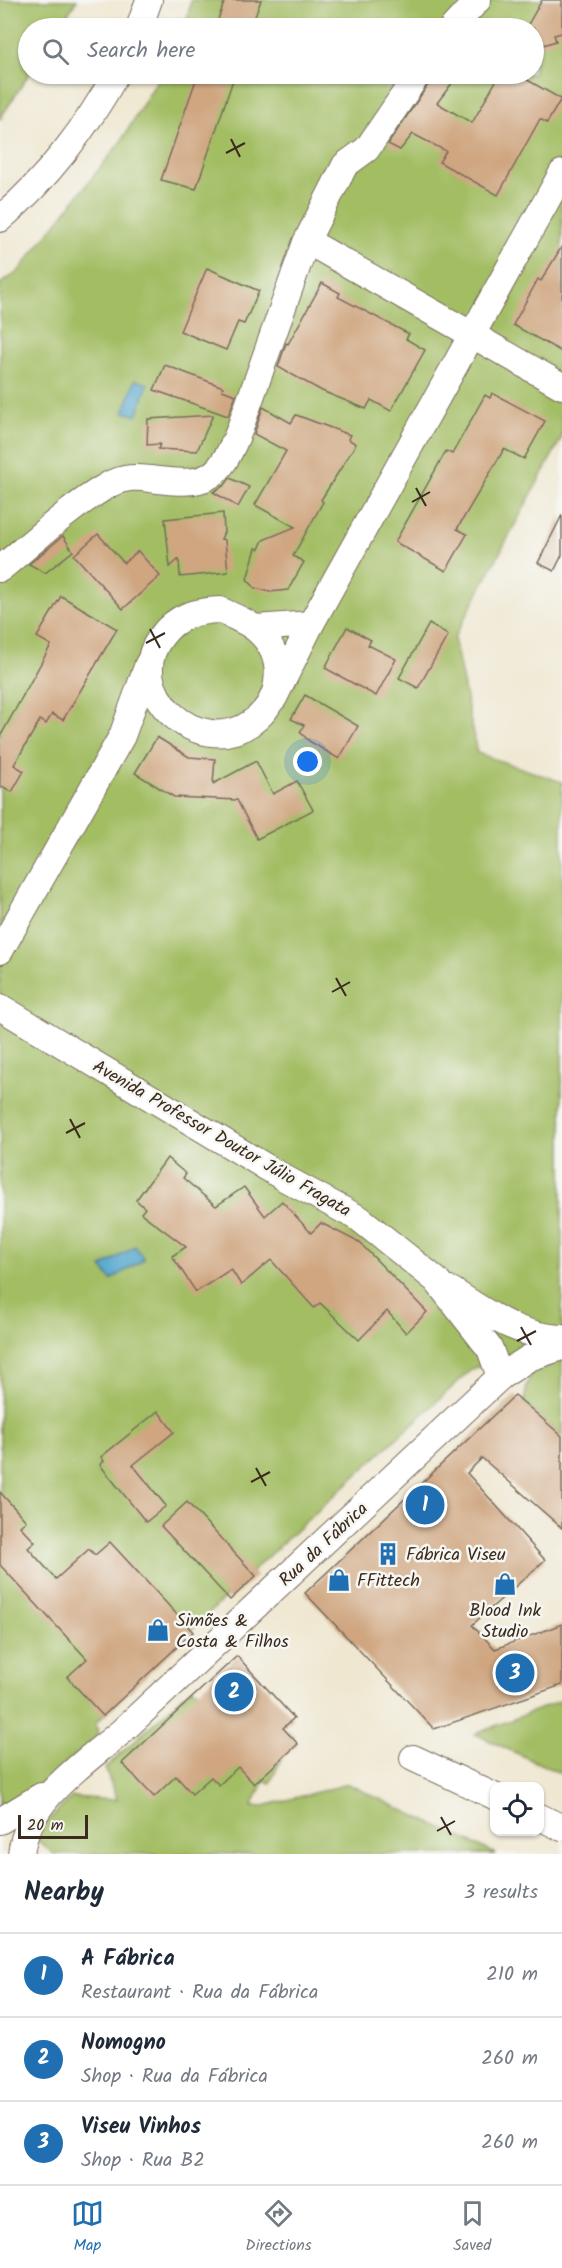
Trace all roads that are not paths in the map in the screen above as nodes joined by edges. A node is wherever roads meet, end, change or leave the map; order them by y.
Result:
1 (149, 0) edge
2 (478, 0) edge
3 (143, 18) edge
4 (461, 18) edge
5 (110, 84) edge
6 (411, 84) edge
7 (562, 173) edge
8 (0, 219) edge
9 (314, 245) dead end
10 (472, 333) junction
11 (562, 386) edge
12 (0, 569) edge
13 (311, 624) junction
14 (255, 628) junction
15 (148, 664) junction
16 (274, 698) junction
17 (171, 715) junction
18 (122, 736) junction
19 (0, 951) edge
20 (0, 1007) edge
21 (436, 1280) junction
22 (562, 1338) edge
23 (562, 1347) edge
24 (500, 1377) junction
25 (413, 1758) dead end
26 (66, 1779) junction
27 (490, 1794) edge
28 (544, 1819) edge
29 (0, 1821) edge
30 (562, 1828) edge
31 (21, 1854) edge

1 - 3 street
2 - 4 street
5 - 8 street
6 - 12 street
7 - 10 street
9 - 10 street
10 - 11 street
10 - 13 street
13 - 14 street
13 - 16 street
14 - 15 street
14 - 16 street
15 - 17 street
15 - 18 street
16 - 17 street
17 - 18 street
18 - 19 street
20 - 21 street, Avenida Professor Doutor Júlio Fragata
21 - 22 street, Avenida Professor Doutor Júlio Fragata
21 - 24 street, Avenida Professor Doutor Júlio Fragata
23 - 24 street, Rua da Fábrica
24 - 26 street, Rua da Fábrica
25 - 27 street
26 - 29 street
26 - 31 street
28 - 30 street

